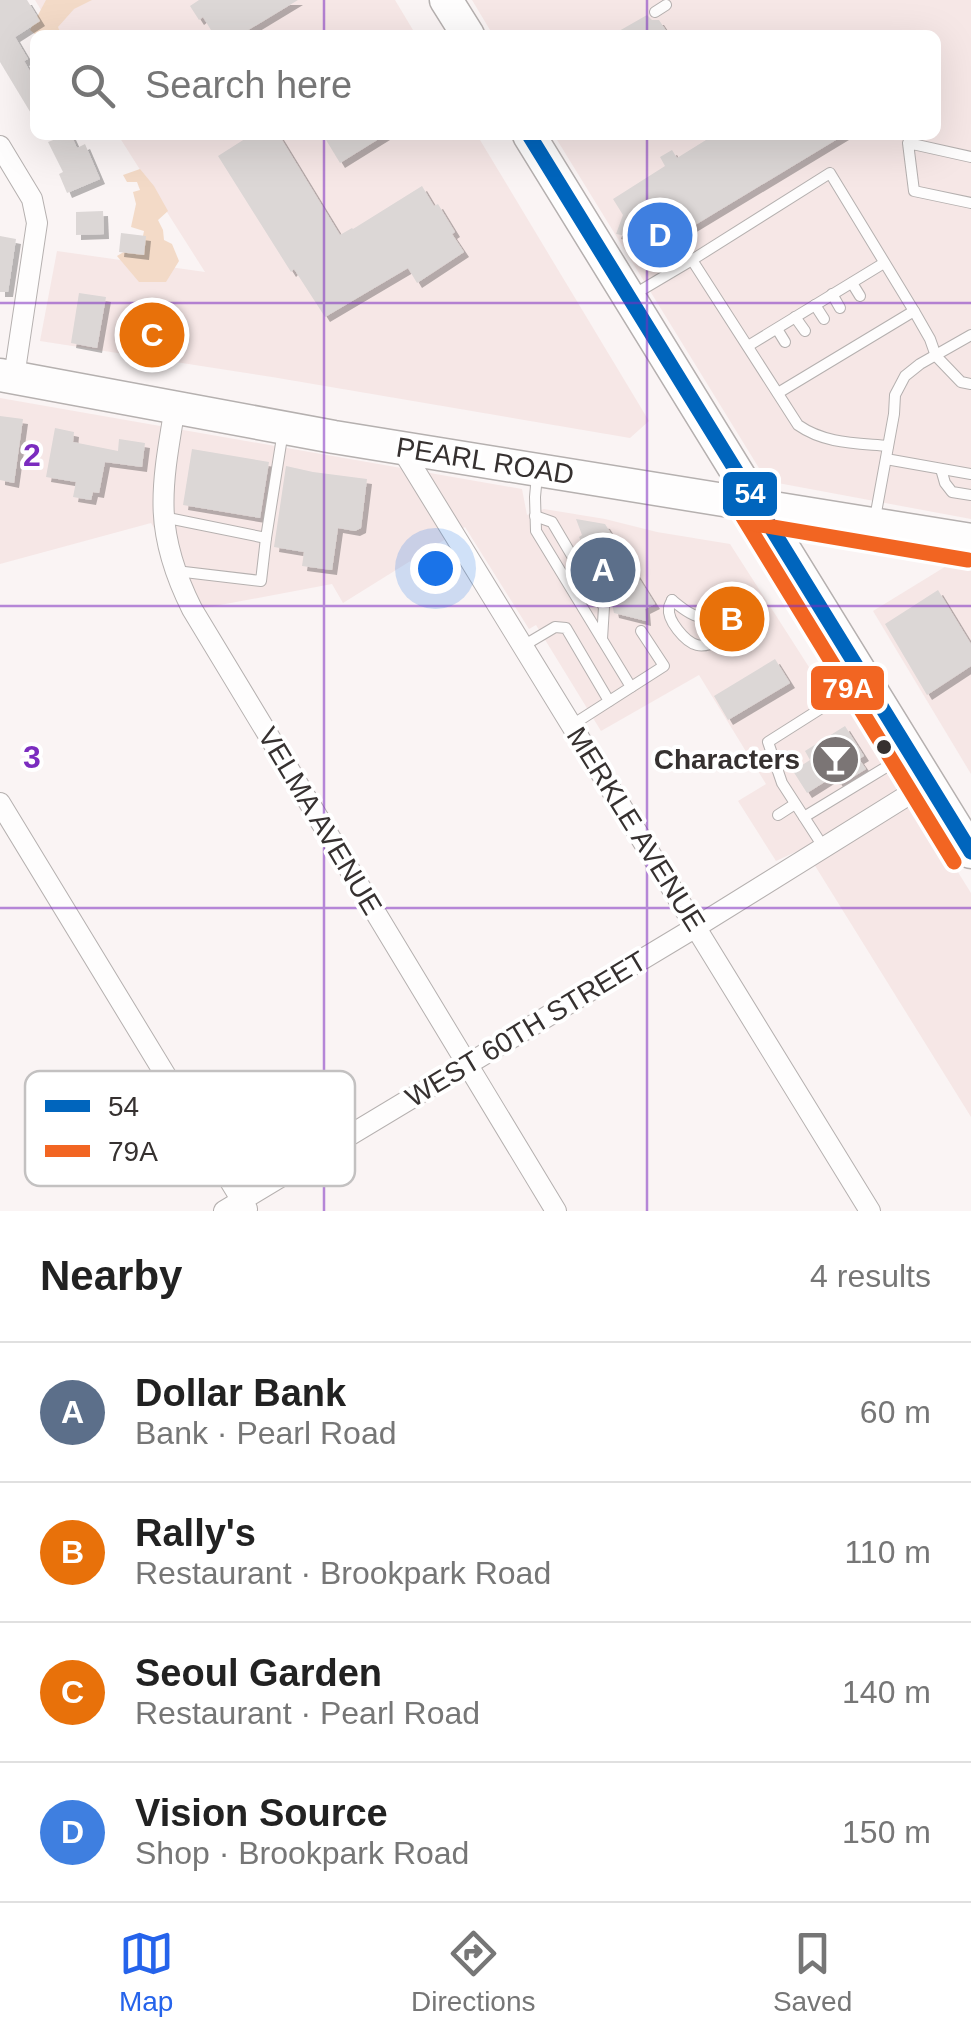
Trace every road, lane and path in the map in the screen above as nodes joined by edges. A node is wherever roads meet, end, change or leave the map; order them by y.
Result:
1 (446, 0) edge
2 (666, 5) dead end
3 (655, 12) dead end
4 (465, 30) edge
5 (533, 140) edge
6 (0, 146) edge
7 (971, 157) edge
8 (971, 203) edge
9 (692, 260) junction
10 (884, 263) junction
11 (852, 283) junction
12 (832, 294) junction
13 (860, 296) dead end
14 (630, 297) junction
15 (814, 305) junction
16 (840, 308) dead end
17 (914, 311) junction
18 (796, 317) junction
19 (873, 318) dead end
20 (824, 319) dead end
21 (777, 329) junction
22 (853, 329) dead end
23 (881, 330) junction
24 (805, 331) dead end
25 (971, 334) edge
26 (836, 340) dead end
27 (785, 342) dead end
28 (861, 342) junction
29 (748, 346) junction
30 (817, 351) dead end
31 (844, 353) junction
32 (936, 356) junction
33 (798, 363) dead end
34 (826, 364) junction
35 (7, 376) edge
36 (805, 376) junction
37 (971, 384) edge
38 (778, 393) junction
39 (175, 408) junction
40 (284, 428) junction
41 (888, 446) junction
42 (401, 448) junction
43 (886, 459) junction
44 (941, 468) junction
45 (538, 470) junction
46 (971, 474) edge
47 (971, 496) edge
48 (758, 504) junction
49 (535, 516) junction
50 (162, 517) junction
51 (874, 524) junction
52 (266, 538) junction
53 (971, 540) edge
54 (578, 566) dead end
55 (175, 571) junction
56 (592, 589) dead end
57 (729, 610) dead end
58 (641, 631) dead end
59 (736, 634) dead end
60 (602, 639) junction
61 (523, 646) junction
62 (866, 680) junction
63 (630, 687) junction
64 (609, 701) junction
65 (572, 725) junction
66 (910, 752) junction
67 (929, 782) junction
68 (0, 803) edge
69 (796, 804) junction
70 (778, 815) dead end
71 (804, 817) junction
72 (824, 848) junction
73 (971, 852) edge
74 (696, 927) junction
75 (467, 1063) junction
76 (158, 1071) edge
77 (355, 1133) edge
78 (271, 1186) edge
79 (238, 1207) edge
80 (556, 1211) edge
81 (870, 1211) edge

1 - 4 main road
2 - 3 lane
5 - 14 main road
6 - 35 street
7 - 8 lane
9 - 10 lane
9 - 14 lane
9 - 29 lane
10 - 11 lane
10 - 17 lane
11 - 12 lane
11 - 13 lane
12 - 15 lane
12 - 16 lane
14 - 48 main road
15 - 18 lane
15 - 20 lane
17 - 23 lane
17 - 32 lane
18 - 21 lane
18 - 24 lane
19 - 23 lane
21 - 27 lane
21 - 29 lane
22 - 28 lane
23 - 28 lane
25 - 32 lane
26 - 31 lane
28 - 31 lane
29 - 38 lane
30 - 34 lane
31 - 34 lane
32 - 37 lane
32 - 41 lane
33 - 36 lane
34 - 36 lane
35 - 39 main road, PEARL ROAD
36 - 38 lane
38 - 41 lane
39 - 40 main road, PEARL ROAD
39 - 50 street, VELMA AVENUE
40 - 42 main road, PEARL ROAD
40 - 52 lane
41 - 43 lane
42 - 45 main road, PEARL ROAD
42 - 61 street, MERKLE AVENUE
43 - 44 lane
43 - 51 lane
44 - 46 lane
44 - 47 lane
45 - 48 main road, PEARL ROAD
45 - 49 lane
48 - 51 main road, PEARL ROAD
48 - 62 main road
49 - 54 lane
49 - 60 lane
50 - 52 lane
50 - 55 street, VELMA AVENUE
51 - 53 main road, PEARL ROAD
52 - 55 lane
55 - 75 street, VELMA AVENUE
56 - 60 lane
57 - 59 lane
58 - 63 lane
60 - 63 lane
61 - 64 lane
61 - 65 street, MERKLE AVENUE
62 - 66 main road
62 - 69 lane
63 - 64 lane
64 - 65 lane
65 - 74 street, MERKLE AVENUE
66 - 67 main road
66 - 71 lane
67 - 72 street, WEST 60TH STREET
67 - 73 main road
68 - 76 street
69 - 70 lane
69 - 71 lane
71 - 72 lane
72 - 74 street, WEST 60TH STREET
74 - 75 street, WEST 60TH STREET
74 - 81 street, MERKLE AVENUE
75 - 77 street, WEST 60TH STREET
75 - 80 street, VELMA AVENUE
78 - 79 street, WEST 60TH STREET

